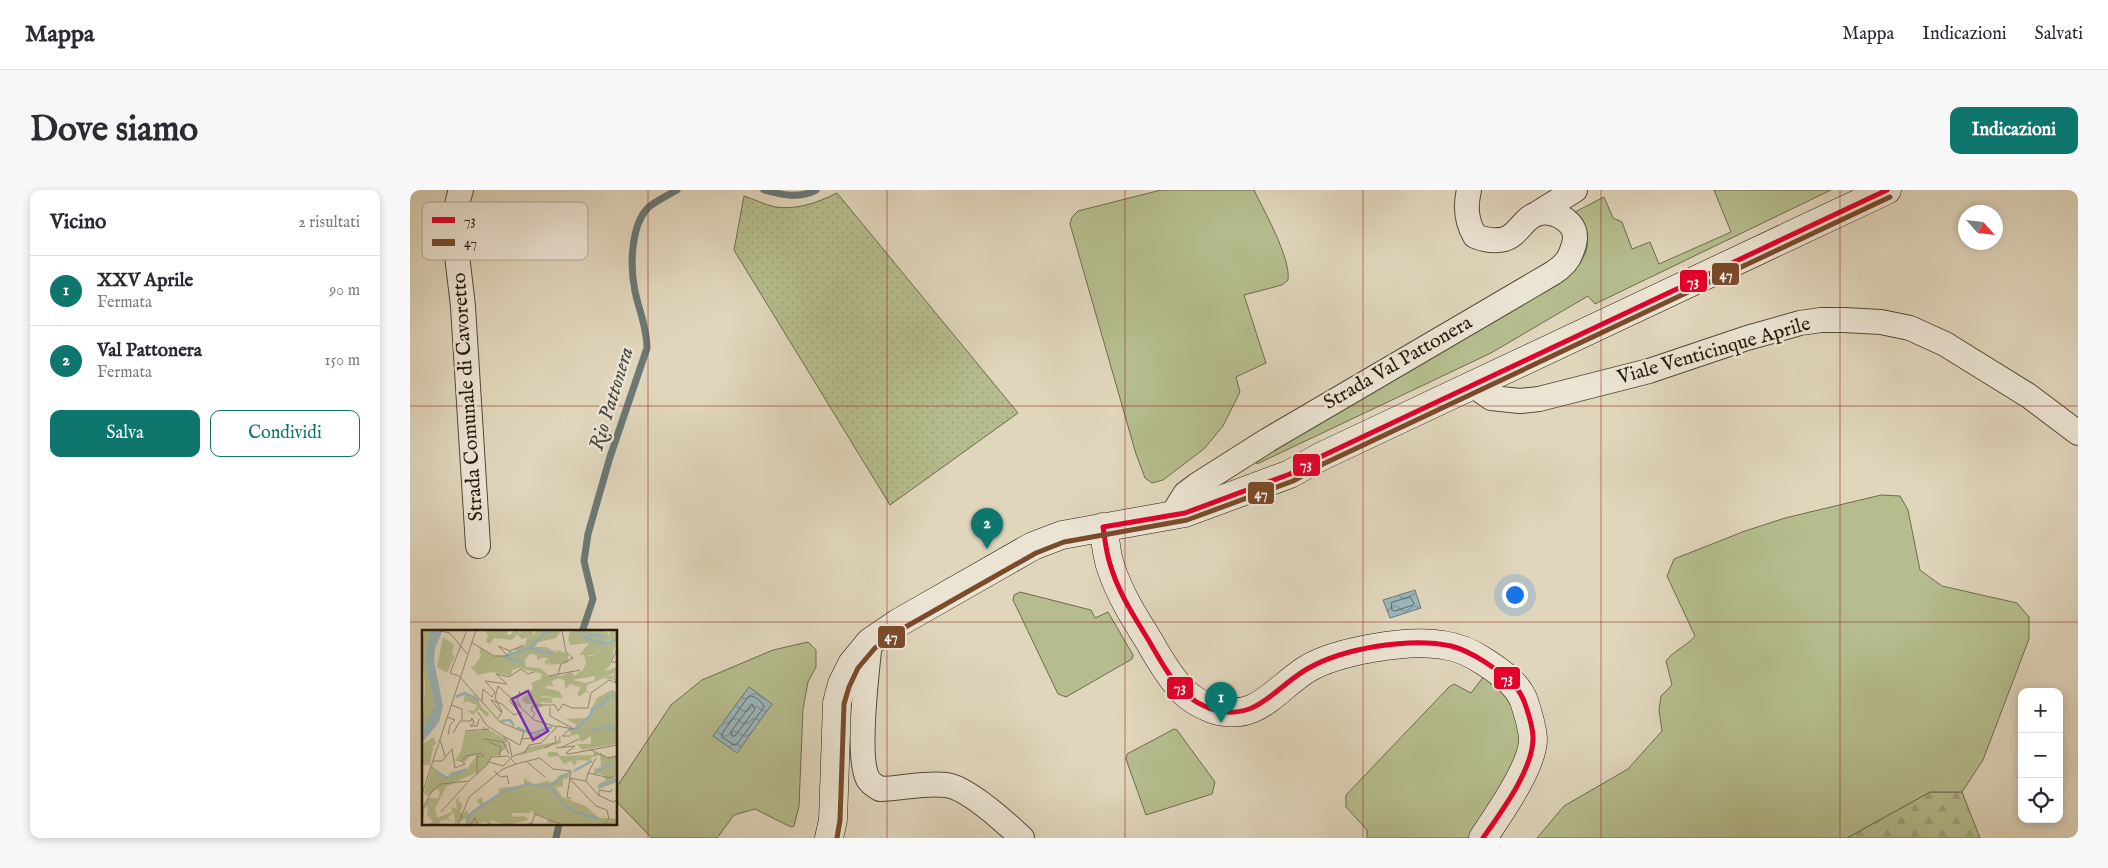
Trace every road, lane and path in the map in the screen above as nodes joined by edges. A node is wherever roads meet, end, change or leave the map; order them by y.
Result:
1 (461, 190) edge
2 (1469, 190) edge
3 (1575, 190) edge
4 (1887, 190) edge
5 (457, 202) edge
6 (1538, 213) junction
7 (459, 260) edge
8 (1474, 386) junction
9 (2078, 433) edge
10 (1172, 515) junction
11 (1103, 527) junction
12 (478, 546) dead end
13 (870, 642) junction
14 (829, 838) edge
15 (1022, 838) edge
16 (1483, 838) edge

1 - 5 street, Strada Comunale di Cavoretto
2 - 6 street
3 - 6 street
4 - 8 street
6 - 10 street, Strada Val Pattonera
7 - 12 street, Strada Comunale di Cavoretto
8 - 9 street, Viale Venticinque Aprile
8 - 10 street
10 - 11 street
11 - 13 street
11 - 16 street
13 - 14 street
13 - 15 street

